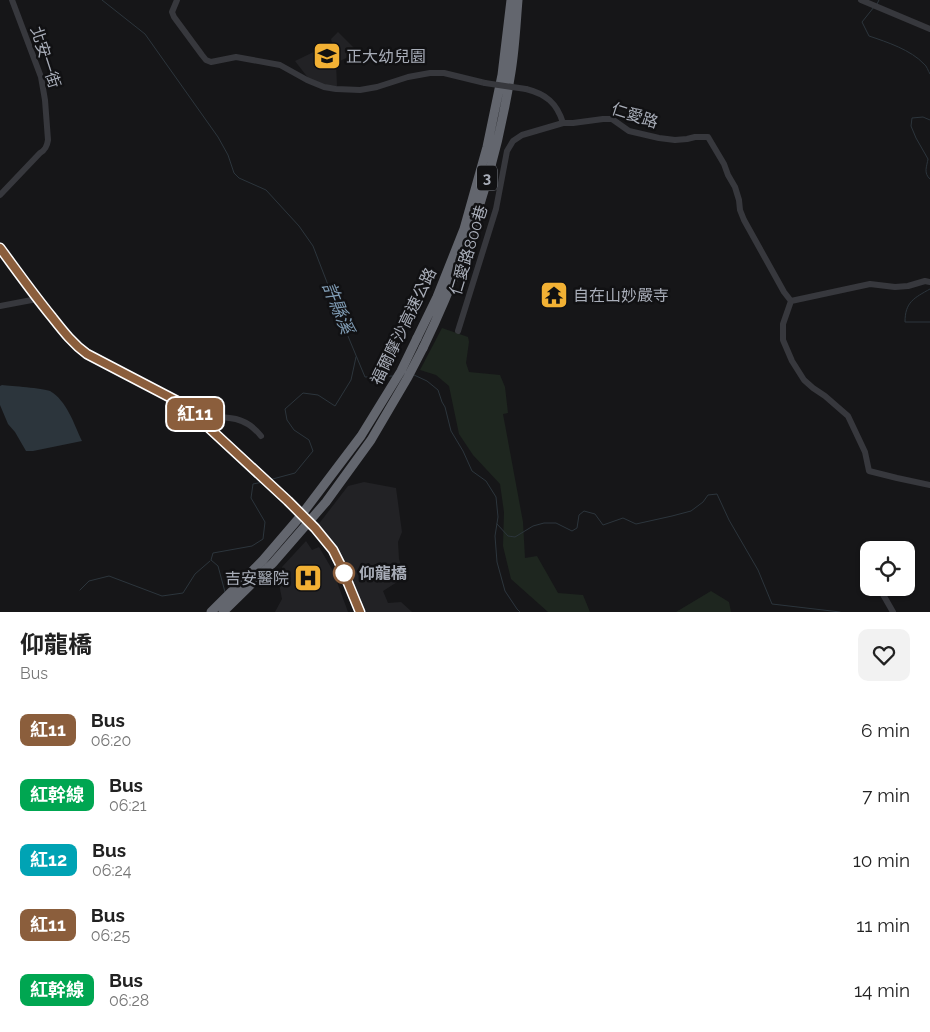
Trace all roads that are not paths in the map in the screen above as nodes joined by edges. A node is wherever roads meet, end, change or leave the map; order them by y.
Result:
1 (12, 0) edge
2 (177, 0) edge
3 (510, 0) edge
4 (518, 0) edge
5 (861, 0) edge
6 (930, 29) edge
7 (563, 123) junction
8 (0, 195) edge
9 (0, 248) edge
10 (930, 282) edge
11 (37, 299) junction
12 (791, 301) junction
13 (0, 306) edge
14 (458, 331) dead end
15 (198, 417) junction
16 (261, 436) dead end
17 (930, 485) edge
18 (884, 596) edge
19 (211, 612) edge
20 (223, 612) edge
21 (360, 612) edge
22 (894, 612) edge

1 - 8 street, 北安一街
2 - 7 street, bridge
3 - 19 highway, 福爾摩沙高速公路 / 3, bridge
4 - 20 highway, 福爾摩沙高速公路 / 3, bridge
5 - 6 street
7 - 12 street, 仁愛路
7 - 14 street, 仁愛路800巷
9 - 11 main road
10 - 12 street
11 - 13 street
11 - 15 main road
12 - 17 street
15 - 16 street
15 - 21 main road
18 - 22 street

